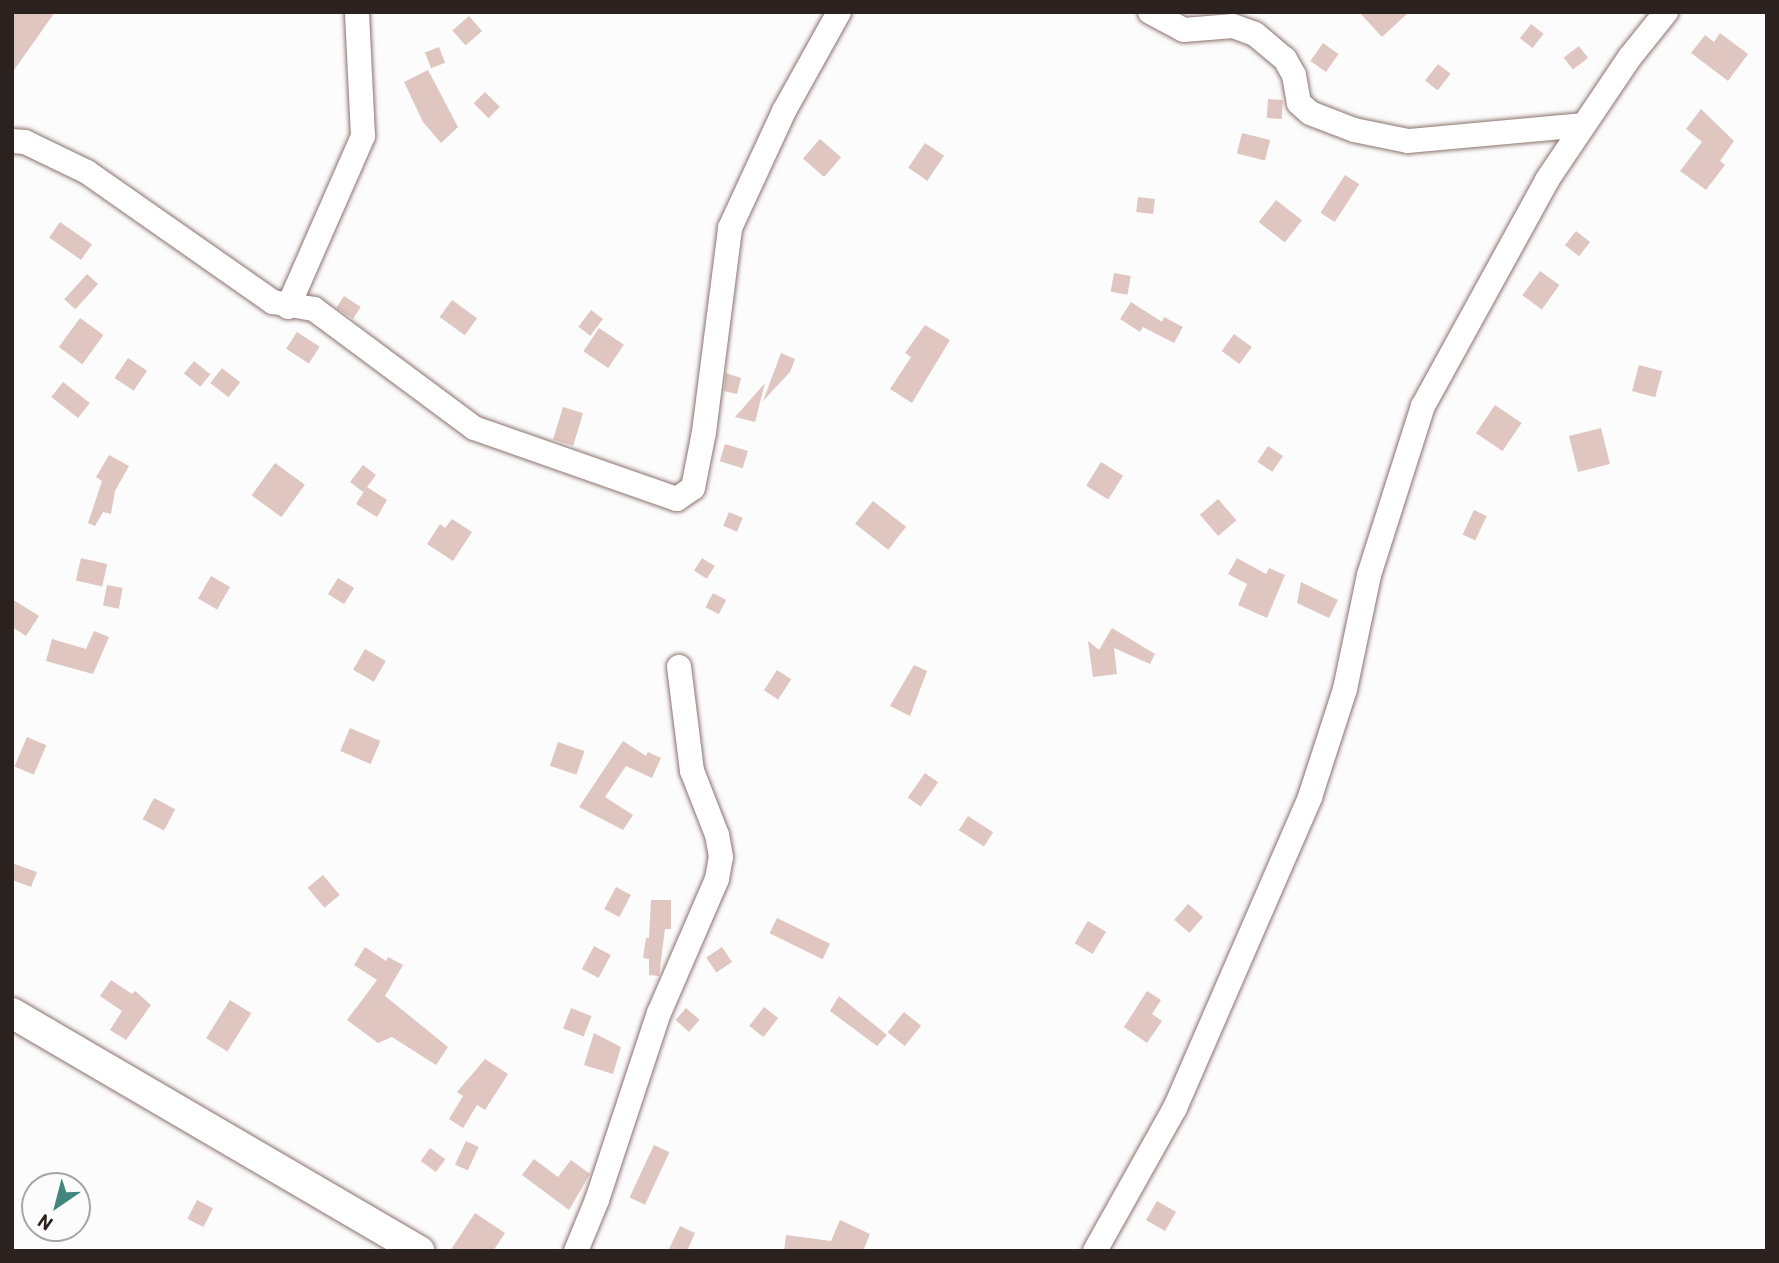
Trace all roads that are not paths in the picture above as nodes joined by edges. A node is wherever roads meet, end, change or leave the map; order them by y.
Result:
1 (357, 12) edge
2 (839, 12) edge
3 (1150, 12) edge
4 (1666, 12) edge
5 (1256, 23) edge
6 (1583, 125) junction
7 (12, 141) edge
8 (288, 307) junction
9 (679, 667) dead end
10 (12, 1013) edge
11 (420, 1251) edge
12 (576, 1251) edge
13 (1095, 1251) edge

1 - 8 street
2 - 8 street
3 - 5 street
4 - 6 street
5 - 6 street
6 - 13 street
7 - 8 street
9 - 12 street
10 - 11 main road

